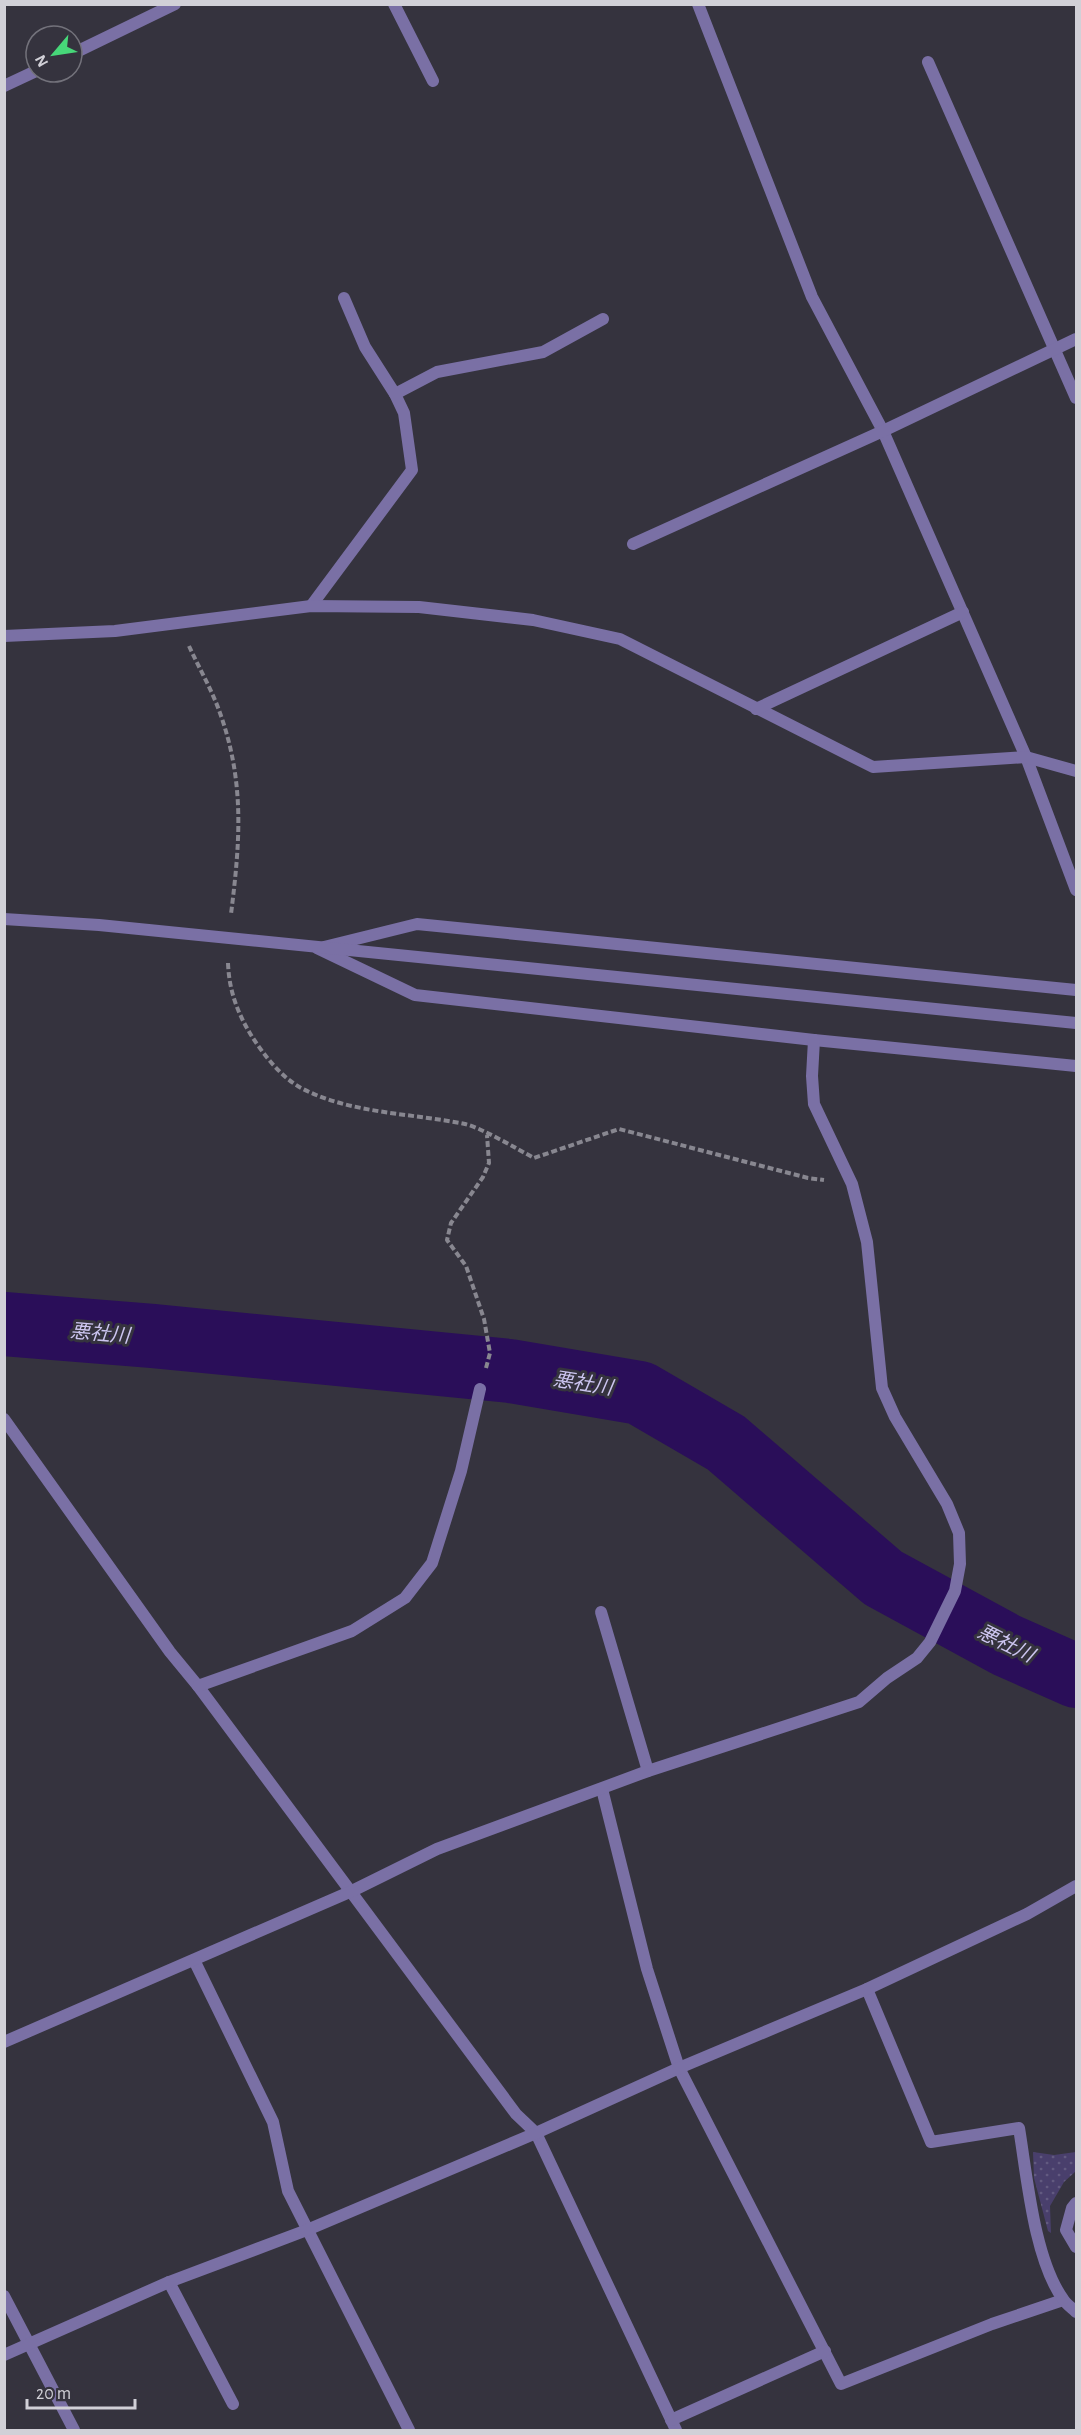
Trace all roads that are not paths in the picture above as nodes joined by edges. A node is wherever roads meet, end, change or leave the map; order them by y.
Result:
1 (175, 4) edge
2 (394, 4) edge
3 (698, 4) edge
4 (84, 48) edge
5 (928, 62) dead end
6 (24, 77) edge
7 (433, 81) dead end
8 (4, 86) edge
9 (344, 298) dead end
10 (603, 318) dead end
11 (1077, 339) edge
12 (1055, 349) junction
13 (395, 394) junction
14 (1077, 398) edge
15 (884, 431) junction
16 (633, 544) dead end
17 (311, 606) junction
18 (963, 612) junction
19 (4, 636) edge
20 (756, 709) junction
21 (1026, 757) junction
22 (1077, 771) edge
23 (1077, 890) edge
24 (4, 919) edge
25 (317, 948) junction
26 (1077, 990) edge
27 (1077, 1023) edge
28 (814, 1041) junction
29 (1077, 1066) edge
30 (480, 1389) dead end
31 (4, 1419) edge
32 (601, 1612) dead end
33 (198, 1686) junction
34 (648, 1771) junction
35 (602, 1789) junction
36 (1077, 1886) edge
37 (352, 1891) junction
38 (194, 1960) junction
39 (867, 1989) junction
40 (4, 2042) edge
41 (678, 2068) junction
42 (536, 2133) junction
43 (1077, 2203) edge
44 (307, 2230) junction
45 (1077, 2247) edge
46 (170, 2282) junction
47 (4, 2296) edge
48 (1063, 2300) junction
49 (1077, 2312) edge
50 (28, 2343) junction
51 (825, 2351) junction
52 (4, 2355) edge
53 (233, 2404) dead end
54 (674, 2425) edge
55 (74, 2430) edge
56 (410, 2430) edge

1 - 4 street
2 - 7 street
3 - 15 street
5 - 12 street
6 - 8 street
9 - 13 street
10 - 13 street
11 - 12 street
12 - 14 street
12 - 15 street
13 - 17 street
15 - 16 street
15 - 18 street
17 - 19 street
17 - 20 street
18 - 20 street
18 - 21 street
20 - 21 street
21 - 22 street
21 - 23 street
24 - 25 street
25 - 26 street
25 - 27 street
25 - 28 street
28 - 29 street
28 - 34 street
30 - 33 street
31 - 33 street
32 - 34 street
33 - 37 street
34 - 35 street
35 - 37 street
35 - 41 street
36 - 39 street
37 - 38 street
37 - 42 street
38 - 40 street
38 - 44 street
39 - 41 street
39 - 48 street
41 - 42 street
41 - 51 street
42 - 44 street
42 - 54 street
43 - 45 street
44 - 46 street
44 - 56 street
46 - 50 street
46 - 53 street
47 - 50 street
48 - 49 street
48 - 51 street
50 - 52 street
50 - 55 street
51 - 54 street

